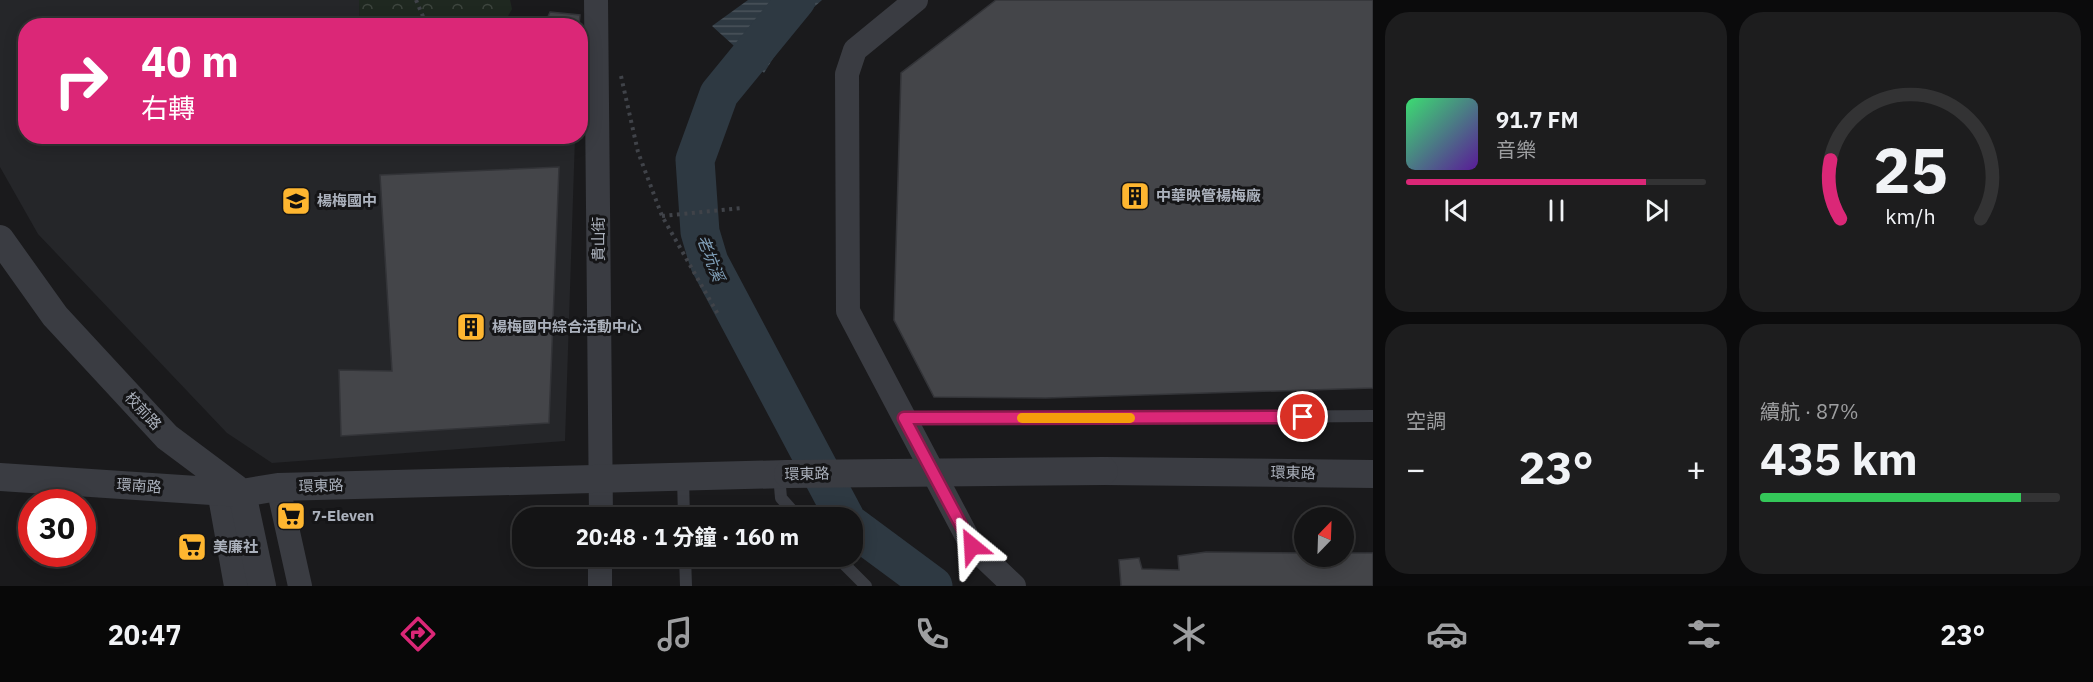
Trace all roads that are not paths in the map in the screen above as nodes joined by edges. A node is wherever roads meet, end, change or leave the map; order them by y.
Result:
1 (596, 0) edge
2 (916, 0) edge
3 (592, 77) edge
4 (0, 238) edge
5 (1373, 416) edge
6 (904, 418) junction
7 (783, 474) junction
8 (1373, 474) edge
9 (0, 477) edge
10 (683, 477) junction
11 (600, 479) junction
12 (278, 488) junction
13 (230, 492) junction
14 (600, 507) edge
15 (684, 507) edge
16 (790, 507) edge
17 (600, 567) edge
18 (685, 567) edge
19 (847, 567) edge
20 (236, 586) edge
21 (262, 586) edge
22 (300, 586) edge
23 (600, 586) edge
24 (686, 586) edge
25 (866, 586) edge
26 (1014, 586) edge

1 - 3 street, 貴山街
2 - 6 street
3 - 11 street, 貴山街
4 - 13 street, 校前路
5 - 6 lane
6 - 26 street
7 - 8 street, 環東路, bridge
7 - 10 street, 環東路
7 - 16 lane
9 - 13 street, 環南路
10 - 11 street, 環東路
10 - 15 lane
11 - 12 street, 環東路
11 - 14 street, 貴山街
12 - 13 street, 環東路
12 - 22 street
13 - 20 street
13 - 21 street
17 - 23 street
18 - 24 lane
19 - 25 lane

